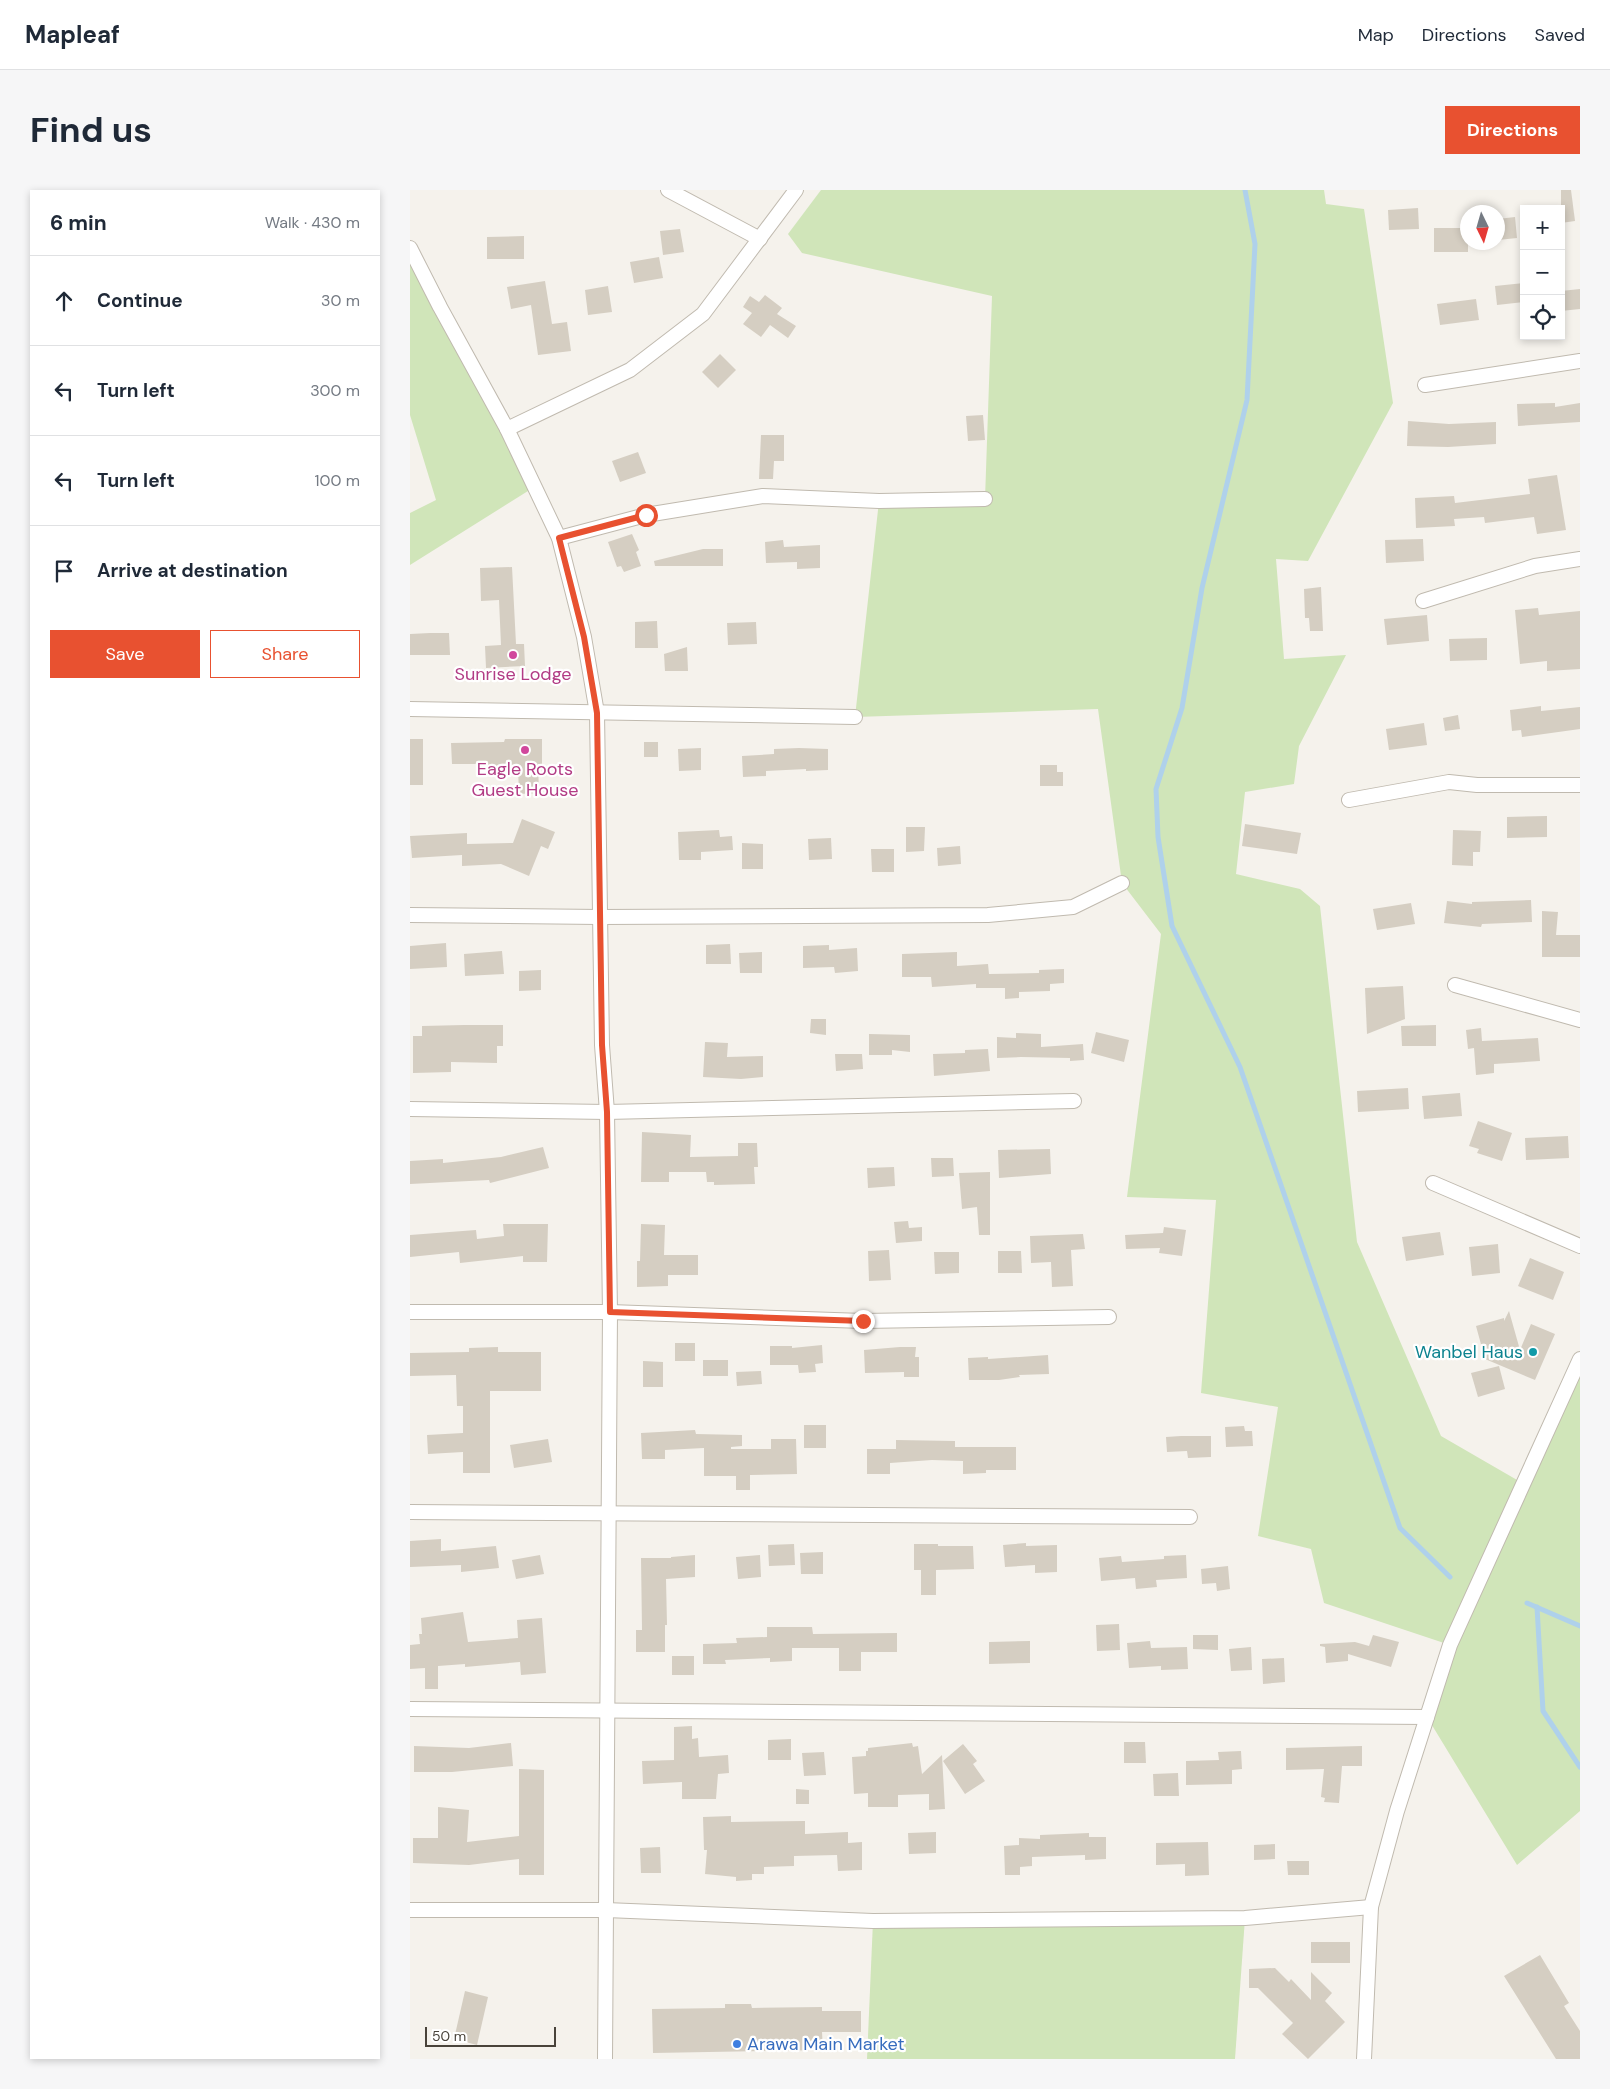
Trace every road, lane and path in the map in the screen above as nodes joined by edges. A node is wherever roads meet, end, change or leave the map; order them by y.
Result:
1 (668, 190) edge
2 (796, 190) edge
3 (760, 239) junction
4 (410, 248) edge
5 (1580, 361) edge
6 (1426, 385) dead end
7 (507, 428) junction
8 (985, 499) dead end
9 (559, 538) junction
10 (1580, 559) edge
11 (1423, 601) dead end
12 (410, 709) edge
13 (597, 713) junction
14 (855, 717) dead end
15 (1580, 785) edge
16 (1349, 800) dead end
17 (1122, 883) dead end
18 (410, 915) edge
19 (600, 918) junction
20 (1455, 985) dead end
21 (1580, 1020) edge
22 (1074, 1100) dead end
23 (410, 1109) edge
24 (607, 1112) junction
25 (1433, 1183) dead end
26 (1580, 1246) edge
27 (410, 1312) edge
28 (610, 1312) junction
29 (1109, 1317) dead end
30 (1580, 1359) edge
31 (410, 1512) edge
32 (609, 1514) junction
33 (1190, 1517) dead end
34 (410, 1709) edge
35 (608, 1712) junction
36 (1427, 1716) junction
37 (1371, 1907) junction
38 (410, 1910) edge
39 (606, 1910) junction
40 (605, 2059) edge
41 (1364, 2059) edge

1 - 3 street
2 - 3 street
3 - 7 street
4 - 7 street
5 - 6 street
7 - 9 street
8 - 9 street
9 - 13 street
10 - 11 street
12 - 13 street
13 - 14 street
13 - 19 street
15 - 16 street
17 - 19 street
18 - 19 street
19 - 24 street
20 - 21 street
22 - 24 street
23 - 24 street
24 - 28 street
25 - 26 street
27 - 28 street
28 - 29 street
28 - 32 street
30 - 36 street
31 - 32 street
32 - 33 street
32 - 35 street
34 - 35 street
35 - 36 street
35 - 39 street
36 - 37 street
37 - 39 street
37 - 41 street
38 - 39 street
39 - 40 street

